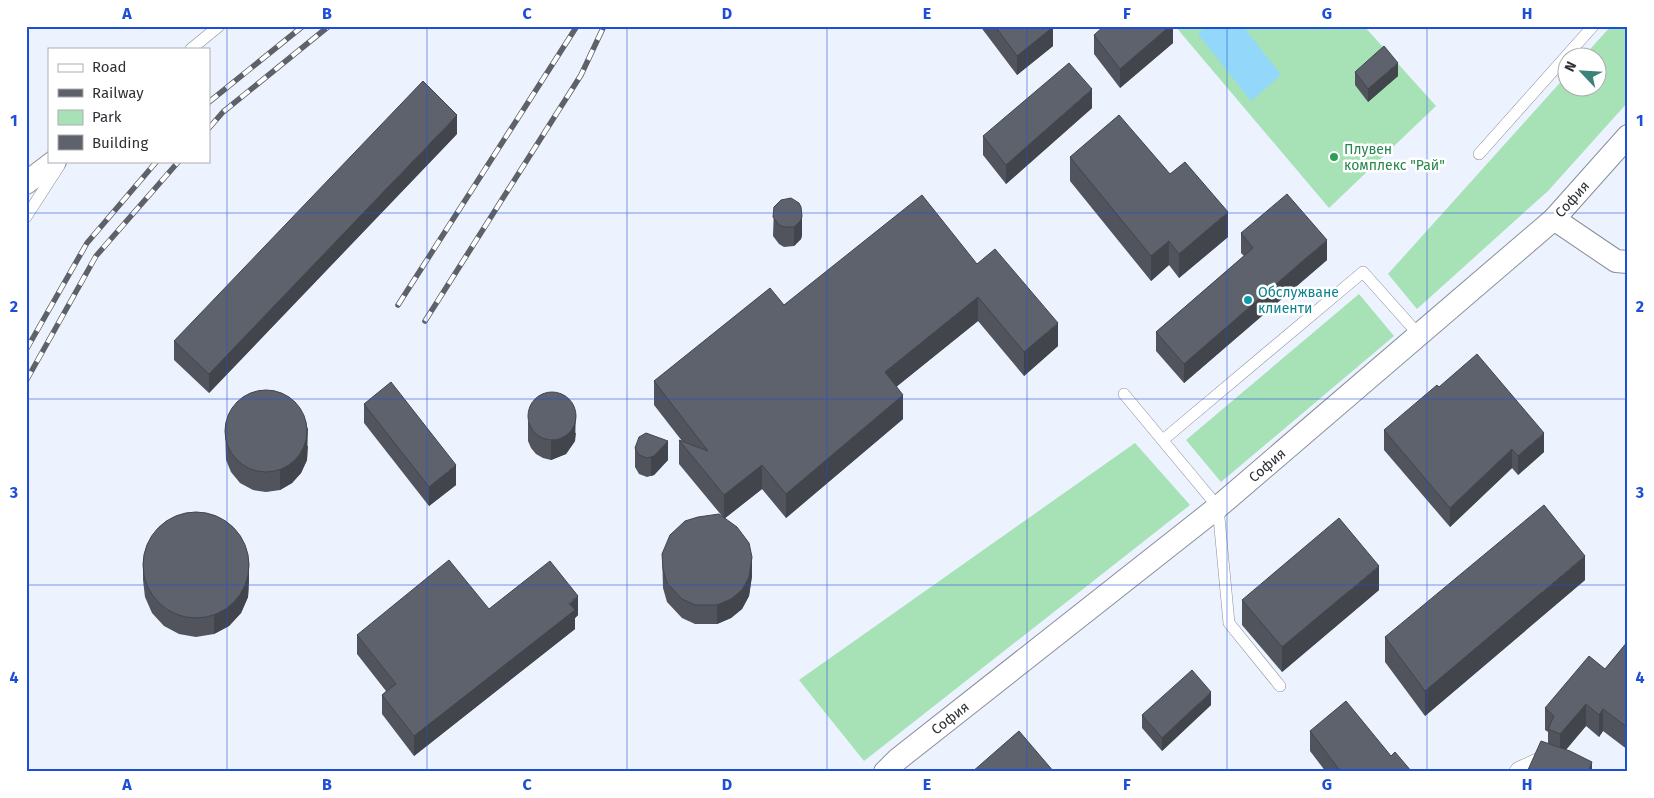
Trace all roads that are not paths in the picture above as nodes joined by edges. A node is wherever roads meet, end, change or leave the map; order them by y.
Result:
1 (219, 26) edge
2 (1593, 26) edge
3 (192, 48) edge
4 (1628, 136) edge
5 (1479, 154) dead end
6 (54, 162) edge
7 (61, 162) edge
8 (26, 183) edge
9 (26, 217) edge
10 (1554, 219) junction
11 (1628, 262) edge
12 (1419, 335) junction
13 (1124, 394) dead end
14 (1163, 440) junction
15 (1218, 507) junction
16 (1280, 686) dead end
17 (1558, 763) edge
18 (885, 772) edge
19 (1514, 772) edge

1 - 3 lane
2 - 5 lane
4 - 10 street, София
6 - 8 street
7 - 9 lane
10 - 11 street
10 - 12 street, София
12 - 14 lane
12 - 15 street, София
13 - 14 lane
14 - 15 lane
15 - 16 lane
15 - 18 street, София
17 - 19 lane

